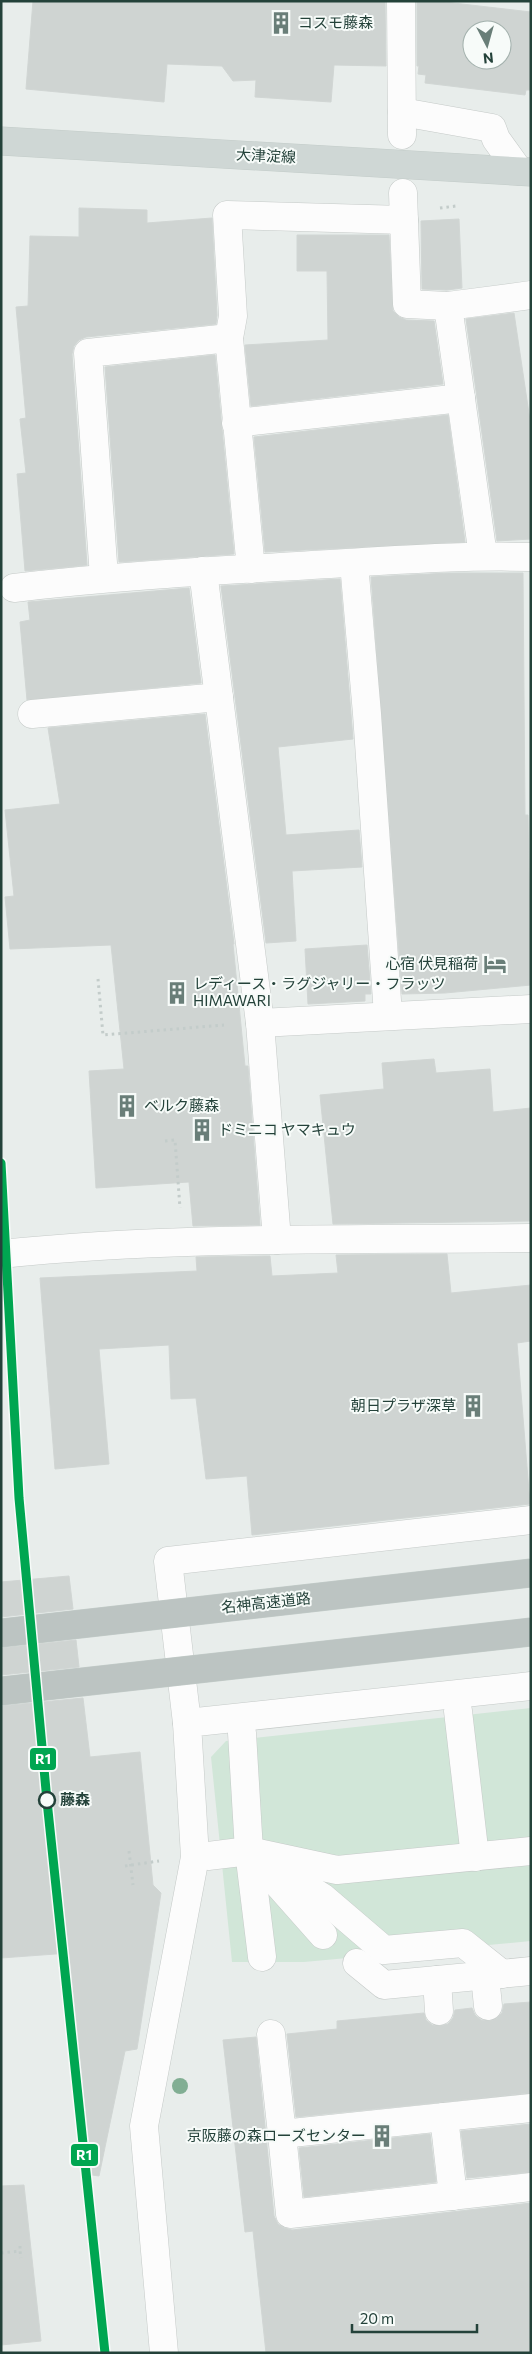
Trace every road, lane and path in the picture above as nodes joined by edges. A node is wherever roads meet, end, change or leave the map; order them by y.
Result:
1 (401, 1) edge
2 (12, 141) edge
3 (525, 172) edge
4 (403, 193) dead end
5 (404, 220) junction
6 (531, 295) edge
7 (448, 306) junction
8 (229, 338) junction
9 (461, 398) junction
10 (236, 423) junction
11 (483, 556) junction
12 (531, 557) edge
13 (354, 563) junction
14 (251, 569) junction
15 (203, 571) junction
16 (104, 577) junction
17 (14, 588) dead end
18 (219, 697) junction
19 (32, 714) dead end
20 (98, 979) dead end
21 (531, 1008) edge
22 (388, 1015) junction
23 (260, 1022) junction
24 (165, 1140) dead end
25 (178, 1176) dead end
26 (531, 1238) edge
27 (277, 1240) junction
28 (1, 1254) edge
29 (531, 1520) edge
30 (531, 1573) edge
31 (531, 1632) edge
32 (1, 1633) edge
33 (531, 1686) edge
34 (1, 1691) edge
35 (458, 1711) dead end
36 (187, 1722) junction
37 (242, 1734) dead end
38 (129, 1851) dead end
39 (249, 1851) junction
40 (531, 1851) edge
41 (208, 1856) dead end
42 (475, 1857) junction
43 (166, 1860) dead end
44 (131, 1865) junction
45 (124, 1866) dead end
46 (133, 1885) dead end
47 (323, 1935) dead end
48 (262, 1957) dead end
49 (358, 1963) dead end
50 (531, 1971) edge
51 (493, 1975) junction
52 (437, 1980) junction
53 (488, 2006) dead end
54 (439, 2011) dead end
55 (271, 2034) dead end
56 (531, 2108) edge
57 (444, 2117) junction
58 (282, 2134) junction
59 (531, 2187) edge
60 (452, 2196) junction
61 (20, 2246) dead end
62 (20, 2251) junction
63 (1, 2253) edge
64 (20, 2258) dead end
65 (164, 2353) edge

1 - 3 street
2 - 3 main road, 大津淀線
4 - 5 street
5 - 7 street
5 - 8 street
6 - 7 street
7 - 9 street
8 - 10 street
8 - 16 street
9 - 10 street
9 - 11 street
10 - 14 street
11 - 12 street
11 - 13 street
13 - 14 street
13 - 22 street
14 - 15 street
15 - 16 street
15 - 18 street
16 - 17 street
18 - 19 street
18 - 23 street
20 - 23 path
21 - 22 street
22 - 23 street
23 - 27 street
24 - 25 path
26 - 27 street
27 - 28 street
29 - 36 street
30 - 32 highway, 名神高速道路, bridge
31 - 34 highway, bridge
33 - 36 street
35 - 42 street
36 - 65 street
37 - 39 street
38 - 44 path
39 - 41 street
39 - 42 street
39 - 47 street
39 - 48 street
39 - 51 street
40 - 42 street
43 - 44 path
44 - 45 path
44 - 46 path
49 - 52 street
50 - 51 street
51 - 52 street
51 - 53 street
52 - 54 street
55 - 58 street
56 - 57 street
57 - 58 street
57 - 60 street
58 - 60 street
59 - 60 street
61 - 62 path
62 - 63 path
62 - 64 path

